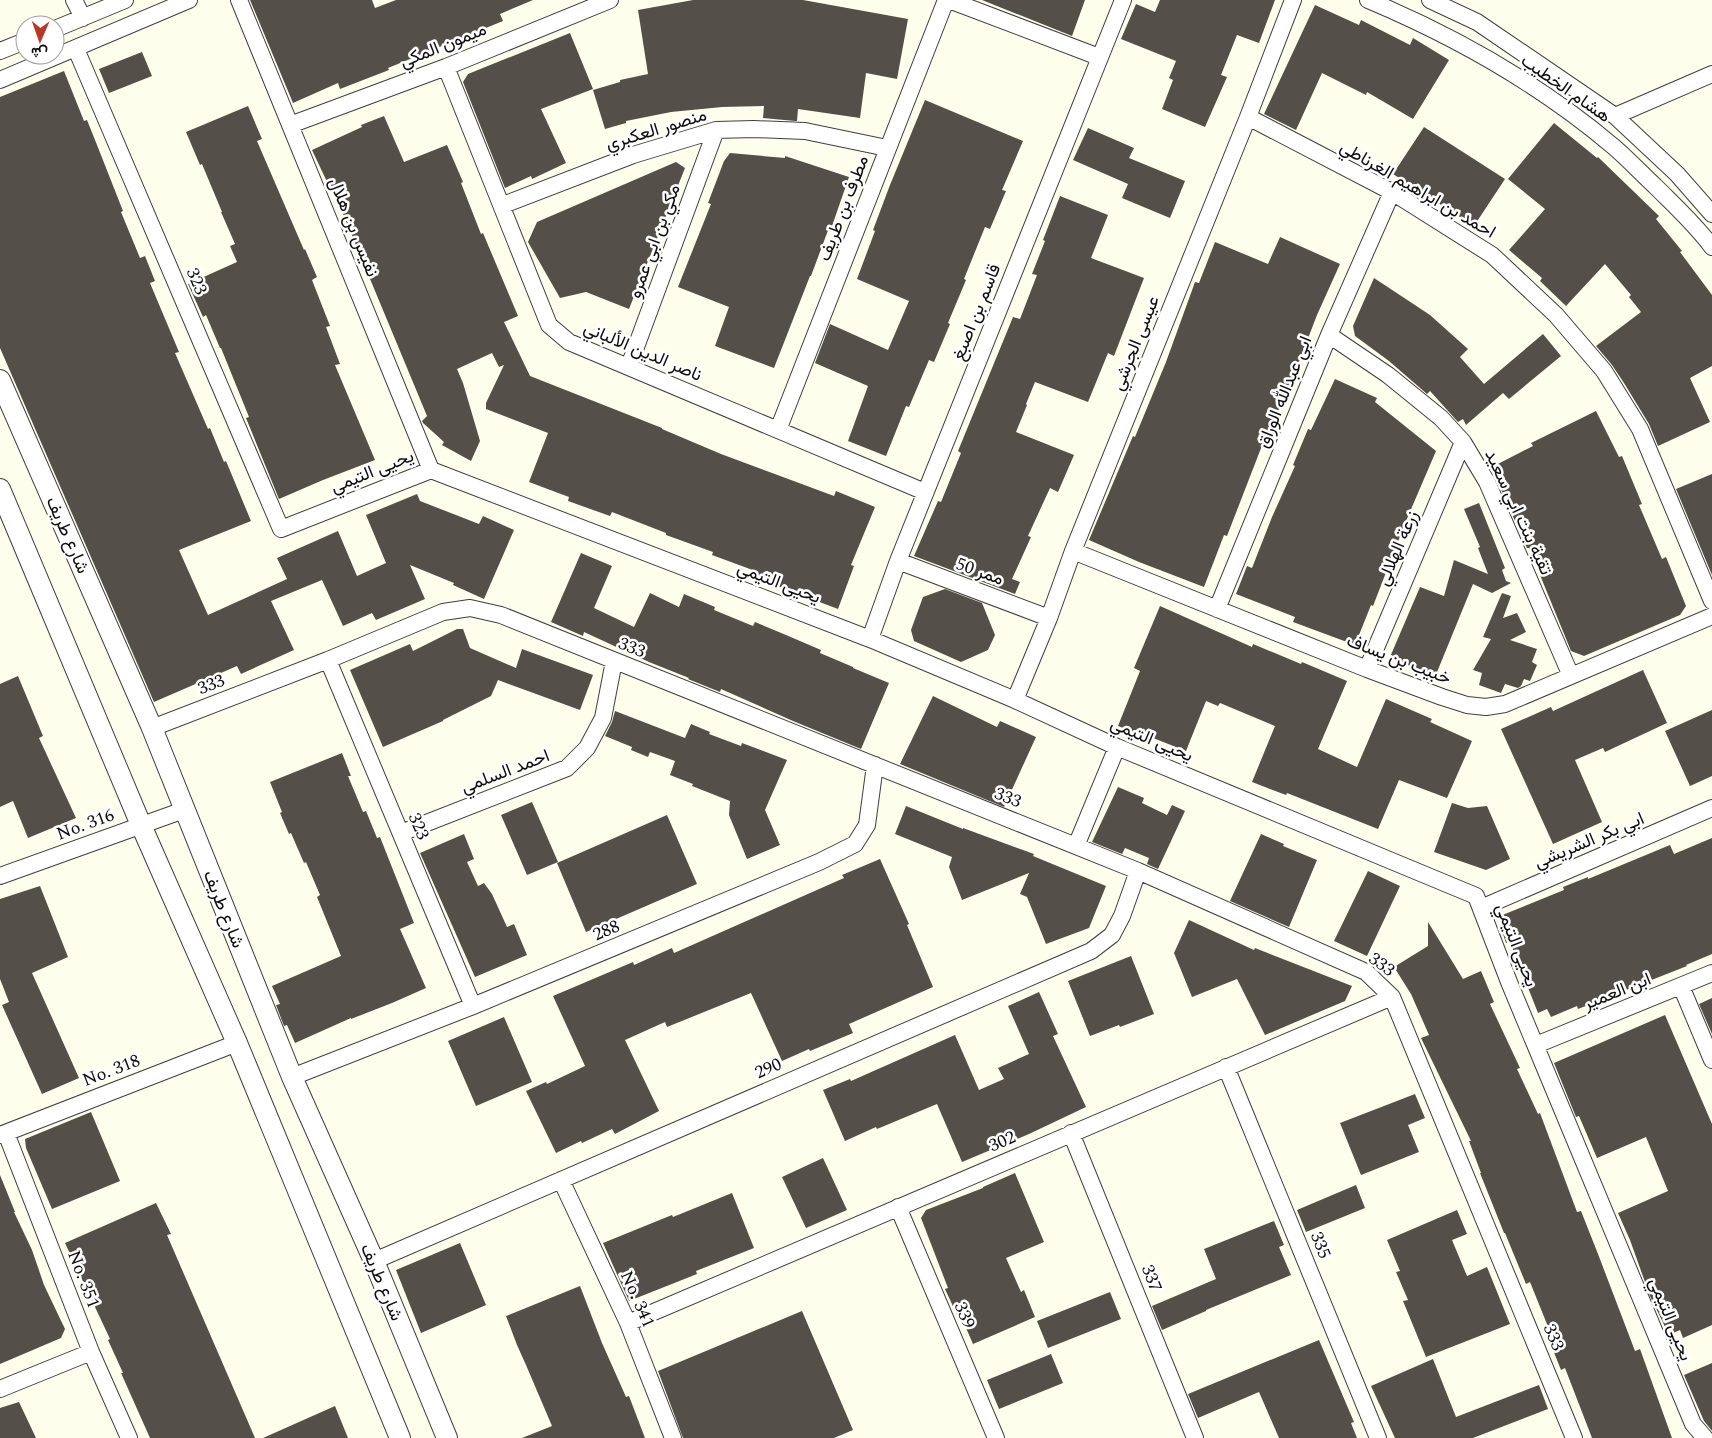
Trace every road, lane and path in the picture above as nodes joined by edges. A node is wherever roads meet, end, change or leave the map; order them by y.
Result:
1 (74, 0) edge
2 (125, 0) edge
3 (190, 0) edge
4 (238, 0) edge
5 (610, 0) edge
6 (948, 0) edge
7 (1123, 0) edge
8 (1292, 0) edge
9 (1368, 0) edge
10 (1430, 0) edge
11 (82, 18) junction
12 (65, 25) edge
13 (15, 45) edge
14 (76, 49) junction
15 (0, 51) edge
16 (1099, 57) junction
17 (446, 67) junction
18 (1712, 74) edge
19 (0, 80) edge
20 (1614, 116) junction
21 (1248, 117) junction
22 (290, 125) junction
23 (716, 130) junction
24 (887, 148) junction
25 (1392, 192) junction
26 (503, 205) junction
27 (1712, 214) edge
28 (1712, 247) edge
29 (1329, 335) junction
30 (629, 366) junction
31 (0, 380) edge
32 (778, 430) junction
33 (1463, 442) junction
34 (431, 470) junction
35 (0, 489) edge
36 (925, 492) junction
37 (281, 529) joint
38 (1073, 551) junction
39 (898, 561) junction
40 (1712, 601) edge
41 (1217, 609) junction
42 (1712, 616) edge
43 (1049, 618) junction
44 (870, 639) junction
45 (328, 660) junction
46 (614, 661) junction
47 (1367, 669) junction
48 (1571, 676) junction
49 (1015, 700) junction
50 (152, 728) junction
51 (1117, 747) junction
52 (875, 766) junction
53 (1712, 808) edge
54 (184, 810) junction
55 (141, 826) junction
56 (401, 834) junction
57 (1076, 846) junction
58 (1138, 871) junction
59 (0, 876) edge
60 (1481, 908) junction
61 (1712, 973) edge
62 (1681, 986) junction
63 (1392, 997) junction
64 (473, 1006) junction
65 (237, 1043) junction
66 (1536, 1045) junction
67 (1712, 1060) edge
68 (1226, 1067) junction
69 (292, 1077) junction
70 (3, 1134) edge
71 (1072, 1134) junction
72 (561, 1180) junction
73 (898, 1207) junction
74 (374, 1261) junction
75 (628, 1322) junction
76 (91, 1352) junction
77 (0, 1389) edge
78 (129, 1438) edge
79 (400, 1438) edge
80 (447, 1438) edge
81 (673, 1438) edge
82 (996, 1438) edge
83 (1195, 1438) edge
84 (1378, 1438) edge
85 (1574, 1438) edge
86 (1705, 1438) edge

1 - 11 street
2 - 11 street
3 - 14 street
4 - 22 street, نفيس بن هلال
5 - 17 street, ميمون المكي
6 - 16 street
6 - 24 street, مطرف بن طريف
7 - 16 street, قاسم بن اصبغ
8 - 21 street, عيسى الجرشي
9 - 28 street, هشام الخطيب
10 - 20 street, هشام الخطيب
11 - 12 street
13 - 15 street
14 - 19 street
14 - 37 street, 323
16 - 36 street, قاسم بن اصبغ
17 - 22 street, ميمون المكي
17 - 26 street, ناصر الدين الألباني
18 - 20 street
20 - 27 street, هشام الخطيب
21 - 25 street, احمد بن ابراهيم الغرناطي
21 - 38 street, عيسى الجرشي
22 - 34 street, نفيس بن هلال
23 - 24 street, منصور العكبري
23 - 26 street, منصور العكبري
23 - 30 street, مكي بن ابي عمرو
24 - 32 street, مطرف بن طريف
25 - 29 street, ابي عبدالله الوراق
25 - 40 street, احمد بن ابراهيم الغرناطي
26 - 30 street, ناصر الدين الألباني
29 - 33 street, تقية بنت ابي سعيد
29 - 41 street, ابي عبدالله الوراق
30 - 32 street, ناصر الدين الألباني
31 - 50 street, شارع طريف
32 - 36 street, ناصر الدين الألباني
33 - 47 street, زرعة الهلالي
33 - 48 street, تقية بنت ابي سعيد
34 - 37 street, يحيى التيمي
34 - 44 street, يحيى التيمي
35 - 55 street
36 - 39 street, قاسم بن اصبغ
38 - 41 street, خبيب بن يساف
38 - 43 street, عيسى الجرشي
39 - 43 street, ممر 50
39 - 44 street, قاسم بن اصبغ
41 - 47 street, خبيب بن يساف
42 - 48 street, خبيب بن يساف
43 - 49 street, عيسى الجرشي
44 - 49 street, يحيى التيمي
45 - 46 street, 333
45 - 50 street, 333
45 - 56 street, 323
46 - 52 street, 333
46 - 56 street, احمد السلمي
47 - 48 street, خبيب بن يساف
49 - 51 street, يحيى التيمي
50 - 54 street, شارع طريف
51 - 57 street
51 - 60 street, يحيى التيمي
52 - 57 street, 333
52 - 64 street, 288
53 - 60 street, ابي بكر الشريشي
54 - 55 street, No. 316
54 - 69 street, شارع طريف
55 - 59 street, No. 316
55 - 65 street
56 - 64 street, 323
57 - 58 street, 333
58 - 63 street, 333
58 - 72 street, 290
60 - 66 street, يحيى التيمي
61 - 62 street, ابن العمير
62 - 66 street, ابن العمير
62 - 67 street
63 - 68 street, 302
63 - 85 street, 333
64 - 69 street, 288
65 - 70 street, No. 318
65 - 79 street
66 - 86 street, يحيى التيمي
68 - 71 street, 302
68 - 84 street, 335
69 - 74 street, شارع طريف
70 - 76 street, No. 351
71 - 73 street, 302
71 - 83 street, 337
72 - 74 street, 290
72 - 75 street, No. 341
73 - 75 street, 302
73 - 82 street, 339
74 - 80 street, شارع طريف
75 - 81 street, No. 341
76 - 77 street
76 - 78 street, No. 351

